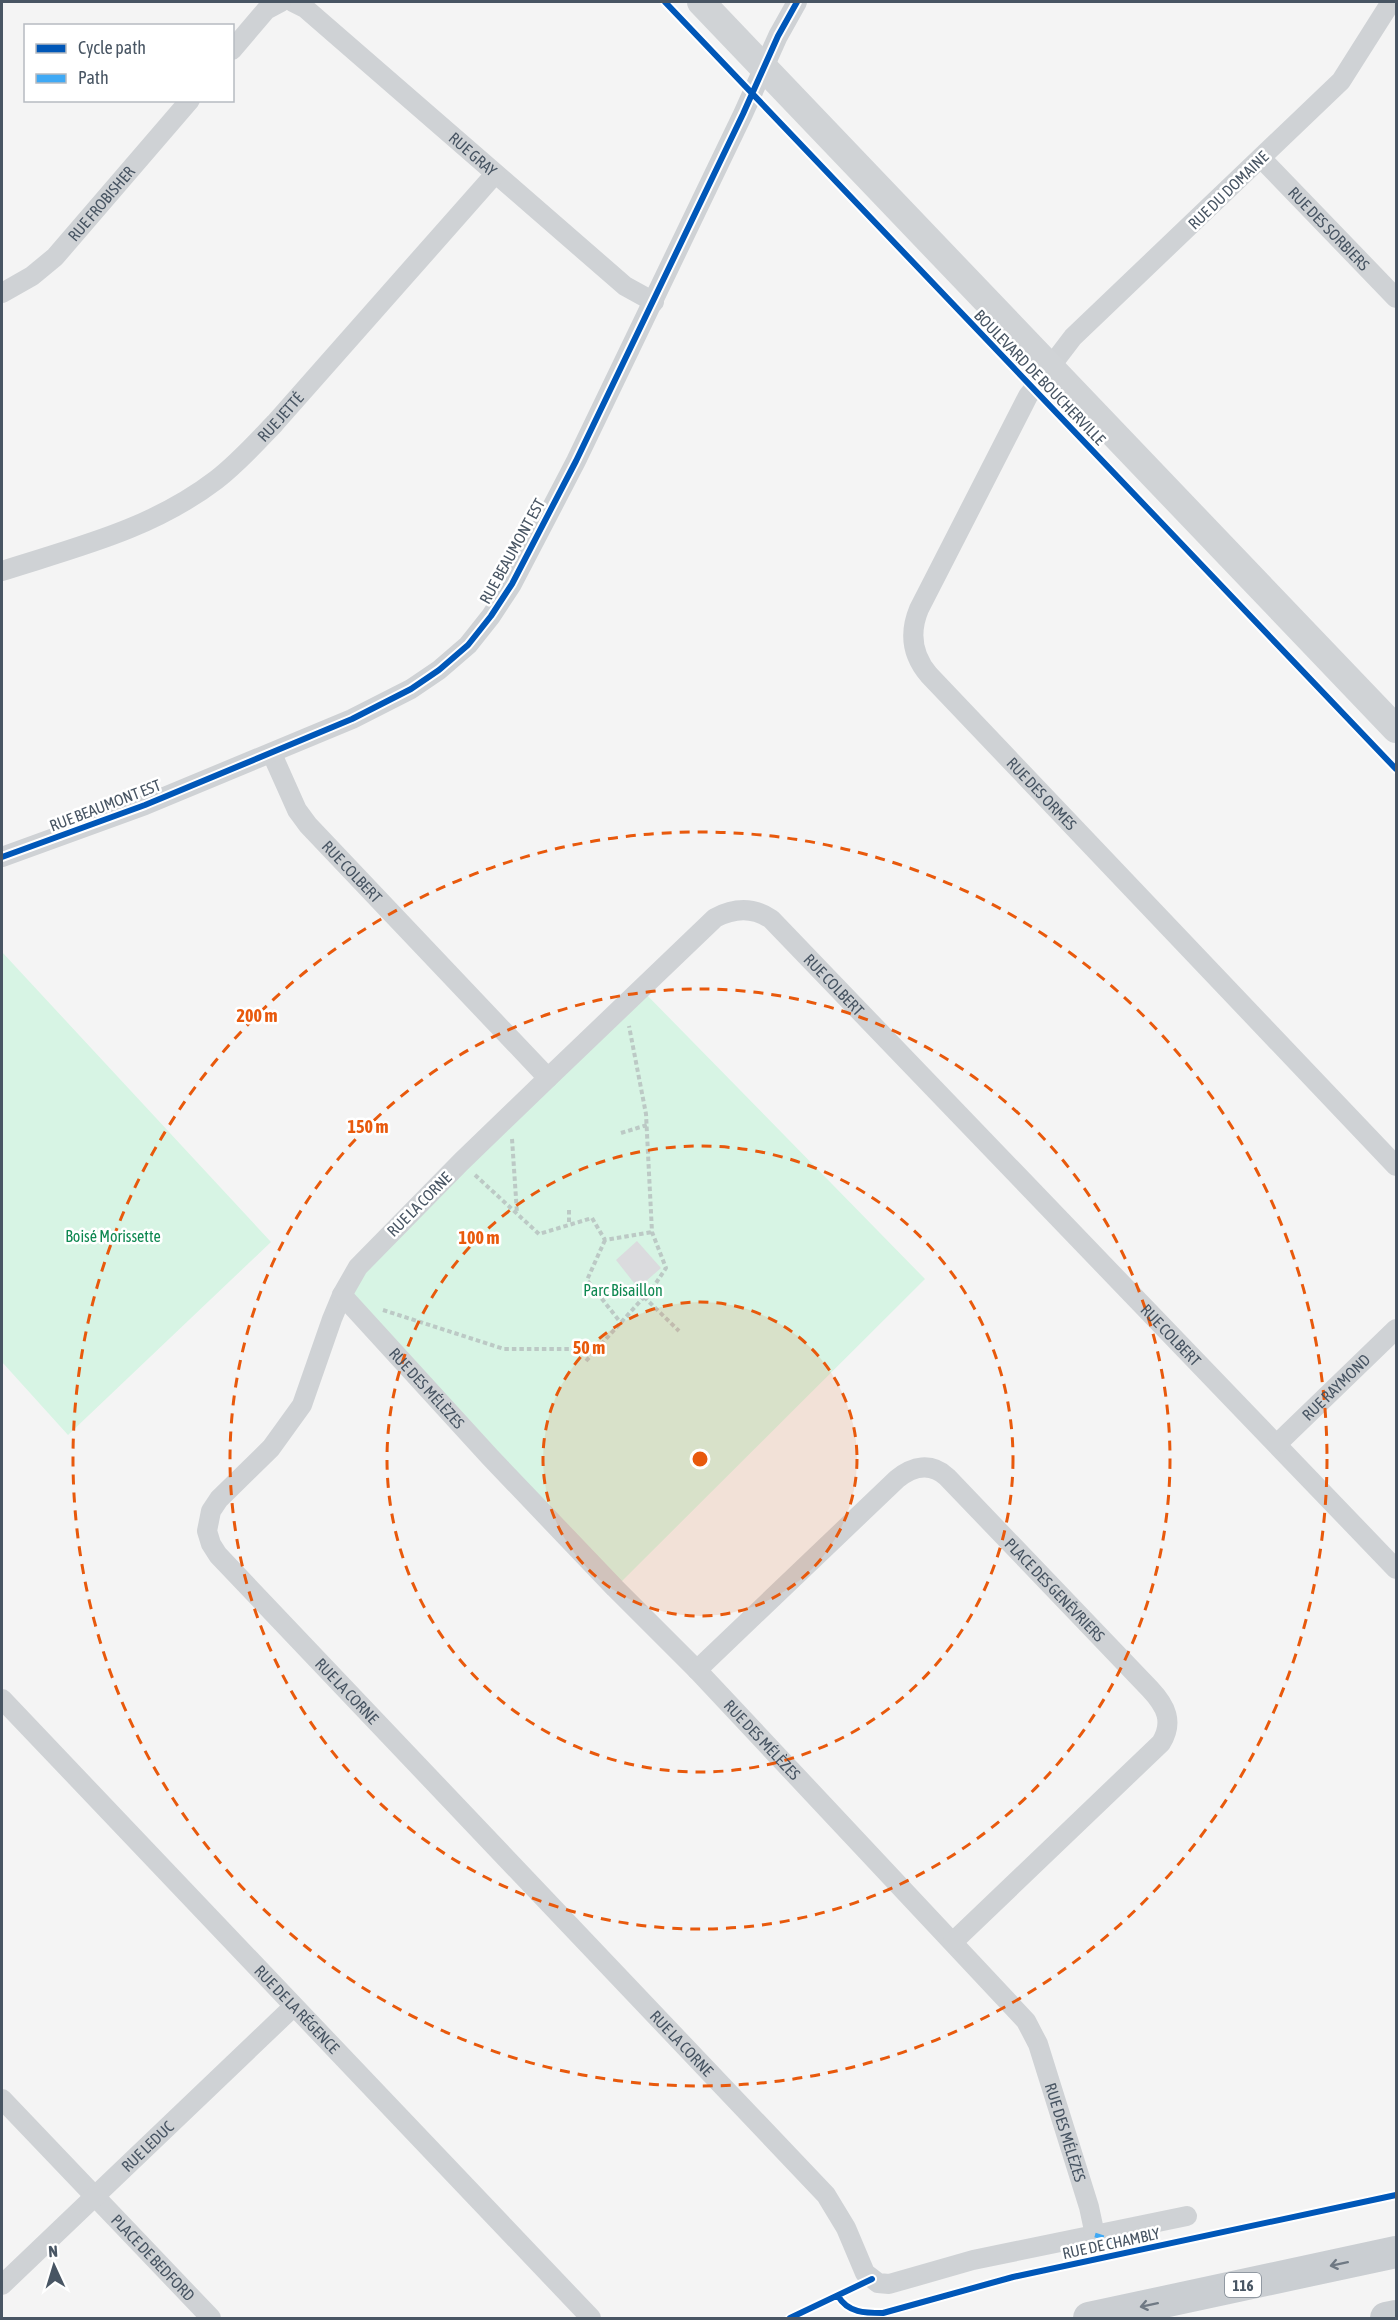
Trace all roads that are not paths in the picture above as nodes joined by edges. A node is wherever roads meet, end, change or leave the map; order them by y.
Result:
1 (281, 2) edge
2 (293, 2) edge
3 (701, 2) edge
4 (797, 2) edge
5 (1391, 2) edge
6 (234, 48) edge
7 (763, 67) junction
8 (188, 102) edge
9 (1261, 158) junction
10 (495, 174) junction
11 (2, 293) edge
12 (1396, 298) edge
13 (654, 302) junction
14 (1050, 366) junction
15 (2, 571) edge
16 (1396, 729) edge
17 (272, 754) junction
18 (2, 857) edge
19 (548, 1078) junction
20 (1396, 1166) edge
21 (342, 1295) junction
22 (1396, 1329) edge
23 (1277, 1444) junction
24 (1396, 1569) edge
25 (697, 1670) junction
26 (2, 1699) edge
27 (953, 1942) junction
28 (293, 2007) junction
29 (2, 2098) edge
30 (95, 2197) junction
31 (1187, 2216) dead end
32 (1095, 2235) junction
33 (1396, 2252) edge
34 (872, 2279) joint
35 (2, 2285) edge
36 (1396, 2316) edge
37 (211, 2319) edge
38 (591, 2319) edge
39 (1089, 2319) edge
40 (1386, 2319) edge

1 - 6 street
2 - 10 street, RUE GRAY
3 - 7 street, BOULEVARD DE BOUCHERVILLE
4 - 7 street, RUE BEAUMONT EST
5 - 9 street, RUE DU DOMAINE
7 - 13 street, RUE BEAUMONT EST
7 - 14 street, BOULEVARD DE BOUCHERVILLE
8 - 11 street, RUE FROBISHER
9 - 12 street, RUE DES SORBIERS
9 - 14 street, RUE DU DOMAINE
10 - 13 street, RUE GRAY
10 - 15 street, RUE JETTÉ
13 - 17 street, RUE BEAUMONT EST
14 - 16 street, BOULEVARD DE BOUCHERVILLE
14 - 20 street, RUE DES ORMES
17 - 18 street, RUE BEAUMONT EST
17 - 19 street, RUE COLBERT
19 - 21 street, RUE LA CORNE
19 - 23 street, RUE COLBERT
21 - 25 street, RUE DES MÉLÈZES
21 - 34 street, RUE LA CORNE
22 - 23 street, RUE RAYMOND
23 - 24 street, RUE COLBERT
25 - 27 street, RUE DES MÉLÈZES
25 - 27 street, PLACE DES GENÉVRIERS
26 - 28 street, RUE DE LA RÉGENCE
27 - 32 street, RUE DES MÉLÈZES
28 - 30 street, RUE LEDUC
28 - 38 street, RUE DE LA RÉGENCE
29 - 30 street, PLACE DE BEDFORD
30 - 35 street, RUE LEDUC
30 - 37 street, PLACE DE BEDFORD
31 - 32 street, RUE DE CHAMBLY
32 - 34 street, RUE DE CHAMBLY
33 -> 39 main road, 116
36 - 40 main road

